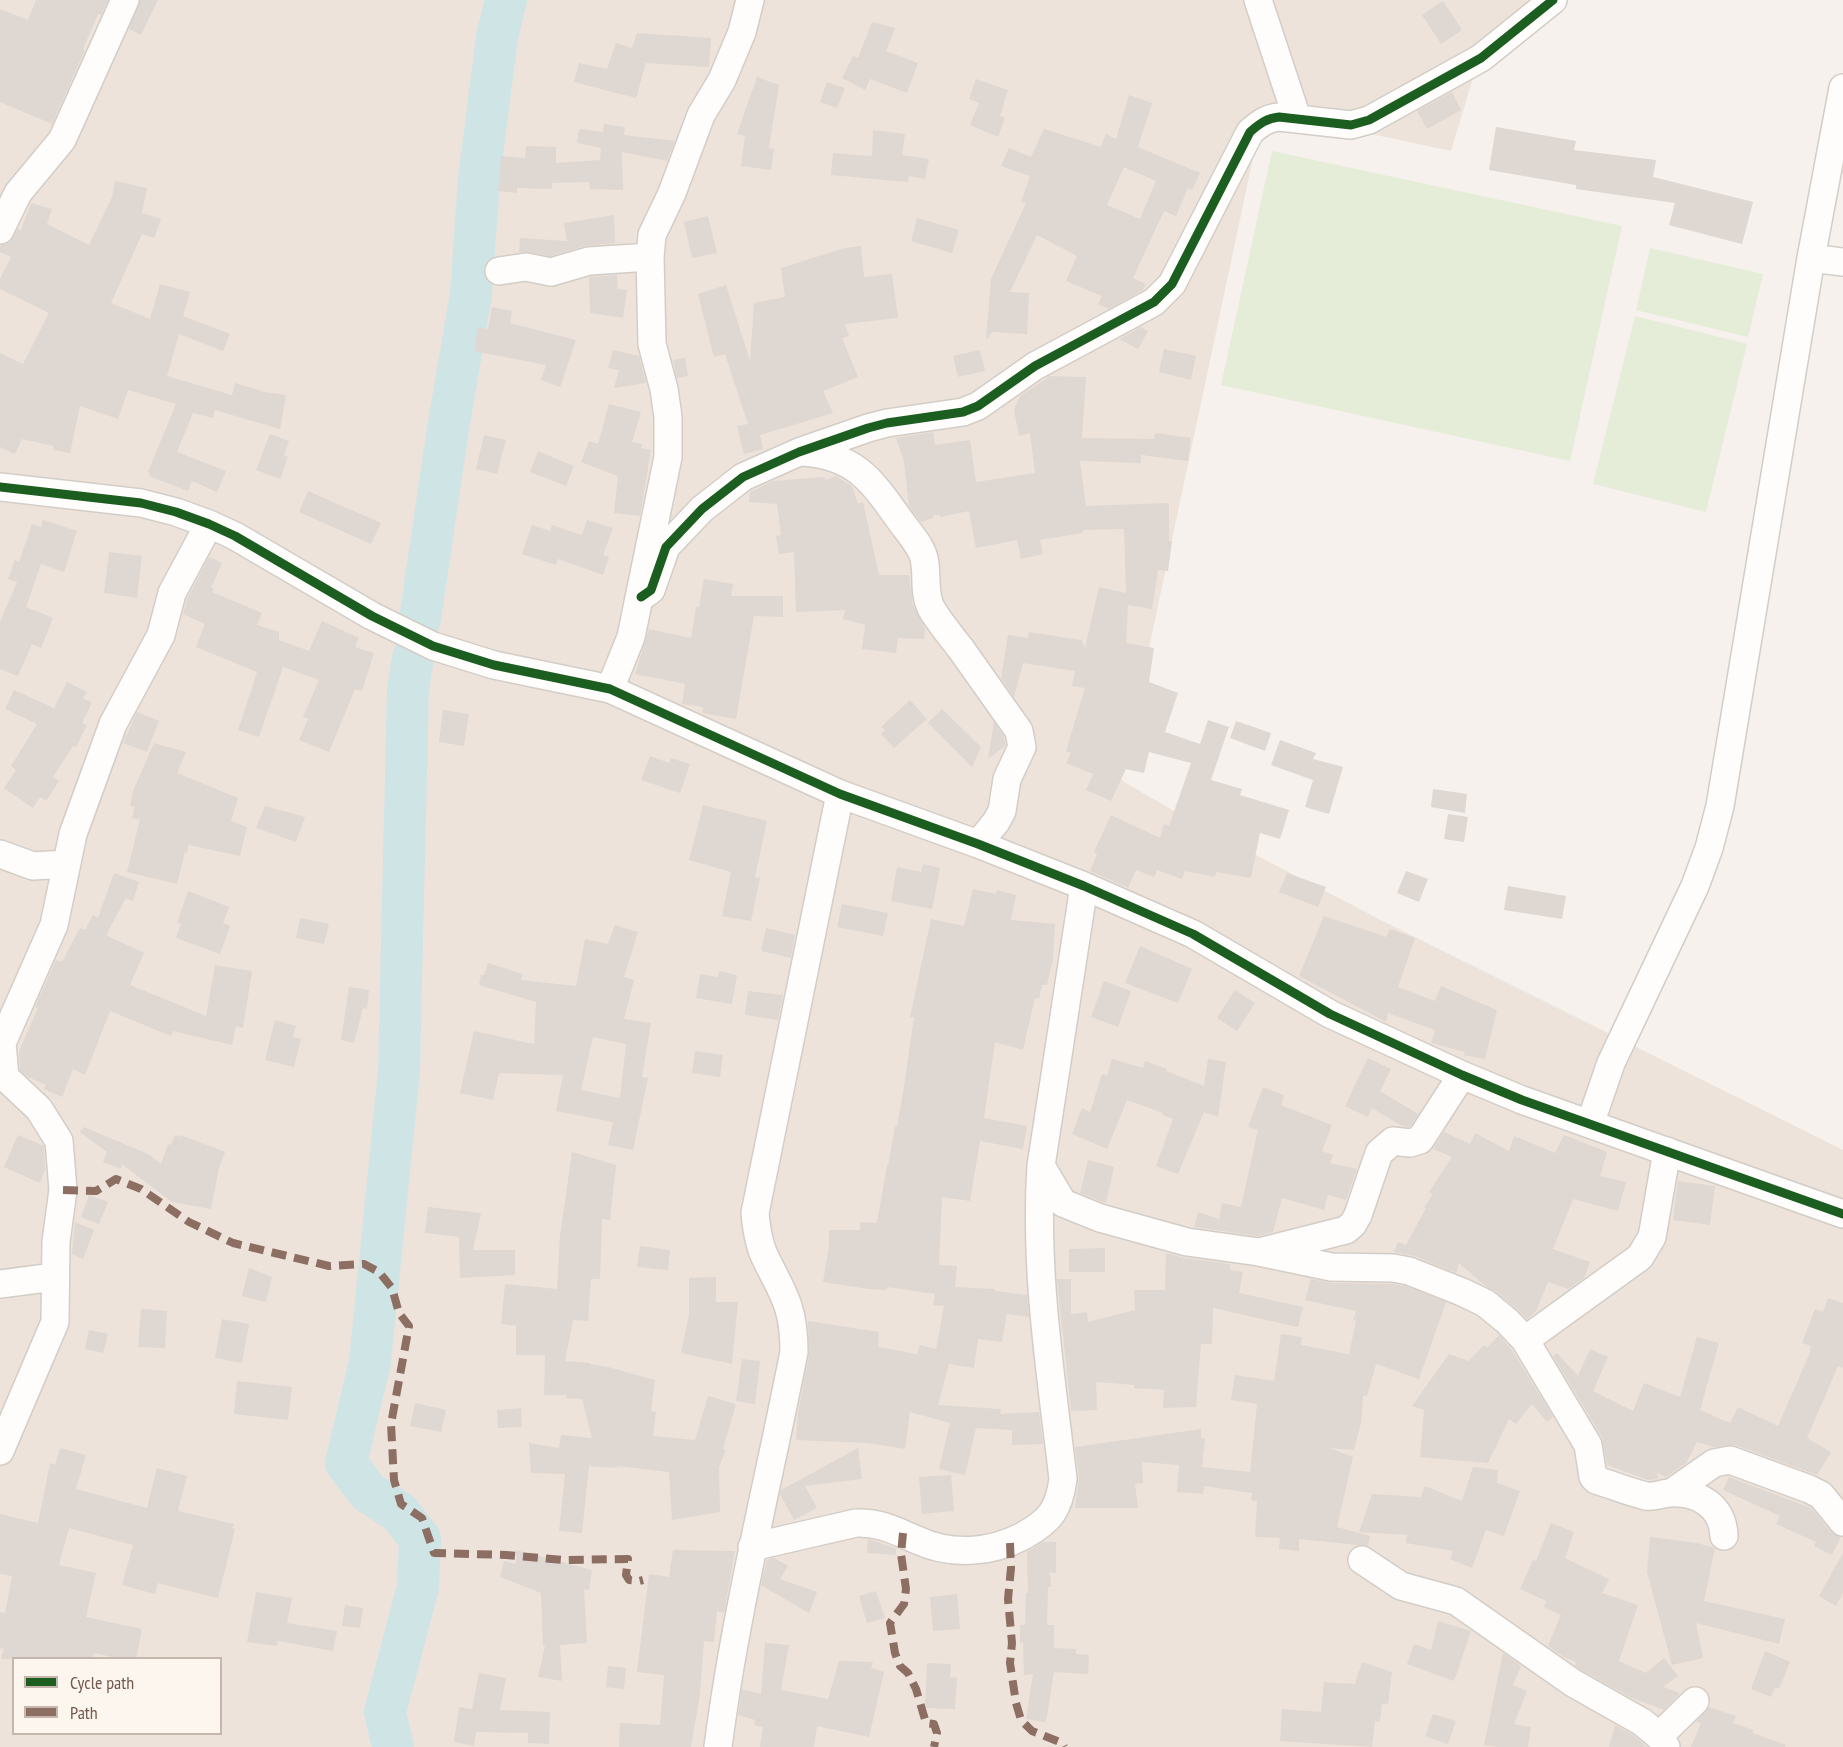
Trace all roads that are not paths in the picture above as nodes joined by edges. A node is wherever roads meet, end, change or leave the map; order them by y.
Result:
1 (125, 0) edge
2 (750, 0) edge
3 (1258, 0) edge
4 (1553, 0) edge
5 (1843, 88) edge
6 (1297, 118) junction
7 (0, 230) edge
8 (650, 257) junction
9 (1811, 258) junction
10 (1843, 262) edge
11 (499, 271) dead end
12 (799, 452) junction
13 (0, 487) edge
14 (209, 524) junction
15 (640, 597) junction
16 (610, 689) junction
17 (840, 794) junction
18 (978, 844) junction
19 (0, 854) edge
20 (66, 864) junction
21 (1084, 886) junction
22 (1462, 1075) junction
23 (1590, 1124) junction
24 (1667, 1151) junction
25 (1041, 1166) junction
26 (1843, 1214) edge
27 (1259, 1252) junction
28 (54, 1277) junction
29 (0, 1284) edge
30 (1525, 1340) junction
31 (0, 1451) edge
32 (1671, 1493) junction
33 (1843, 1522) edge
34 (1724, 1536) dead end
35 (752, 1547) junction
36 (1362, 1560) dead end
37 (1695, 1701) dead end
38 (1663, 1741) edge
39 (718, 1747) edge

1 - 7 street
2 - 8 street
3 - 6 street
4 - 6 street
5 - 9 street
6 - 12 street
8 - 11 street
8 - 15 street
9 - 10 street
9 - 23 street
12 - 15 street
12 - 18 street
13 - 14 street
14 - 16 street
14 - 20 street
15 - 16 street
16 - 17 street
17 - 18 street
17 - 35 street
18 - 21 street
19 - 20 street
20 - 28 street
21 - 22 street
21 - 25 street
22 - 23 street
22 - 27 street
23 - 24 street
24 - 26 street
24 - 30 street
25 - 27 street
25 - 35 street
27 - 30 street
28 - 29 street
28 - 31 street
30 - 32 street
32 - 33 street
32 - 34 street
35 - 39 street
36 - 38 street
37 - 38 street

